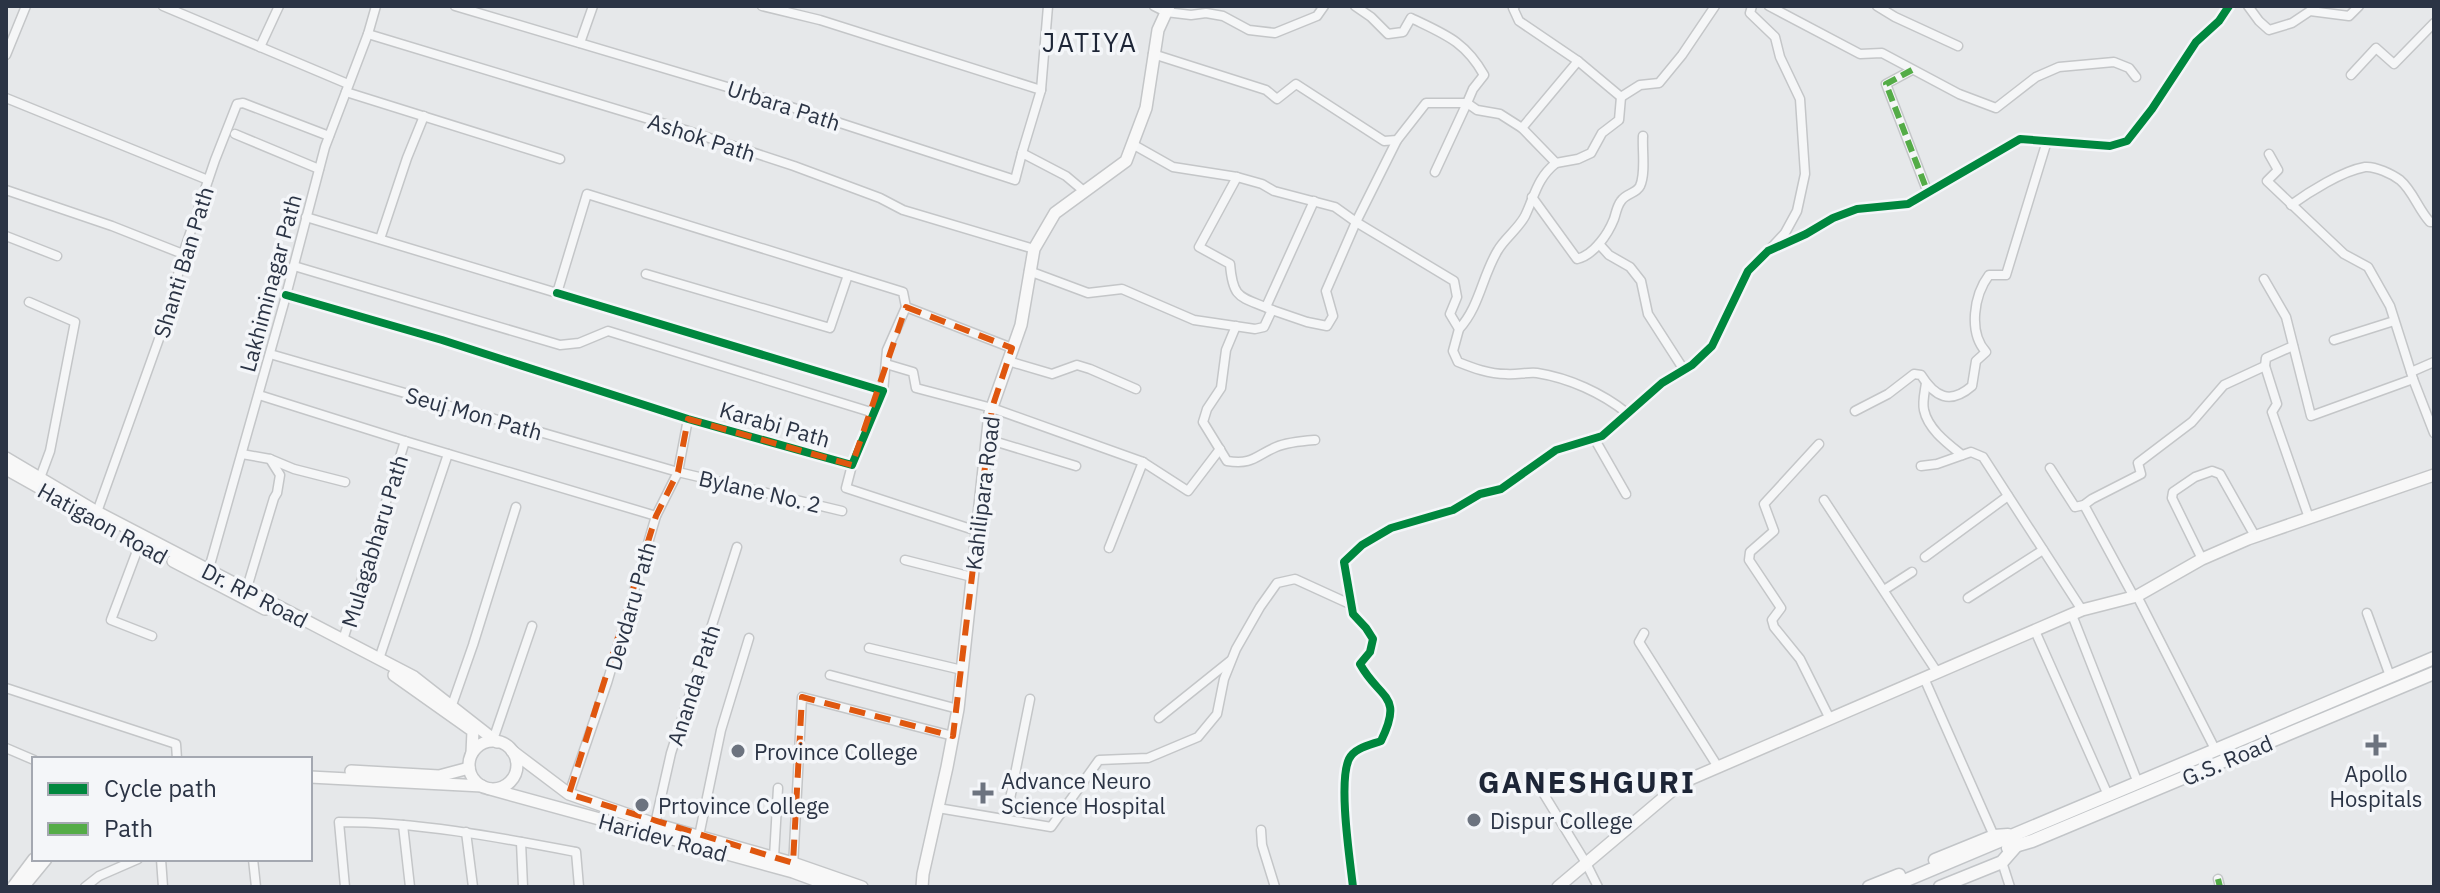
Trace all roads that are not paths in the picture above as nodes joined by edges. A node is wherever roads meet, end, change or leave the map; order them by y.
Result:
1 (26, 6) edge
2 (163, 6) edge
3 (279, 6) edge
4 (376, 6) edge
5 (455, 6) edge
6 (593, 6) edge
7 (762, 6) edge
8 (1035, 6) edge
9 (1154, 6) edge
10 (1324, 6) edge
11 (1355, 6) edge
12 (1515, 6) edge
13 (1715, 6) edge
14 (1752, 6) edge
15 (1769, 6) edge
16 (1877, 6) edge
17 (2229, 6) edge
18 (2248, 6) edge
19 (2359, 6) edge
20 (1047, 8) edge
21 (1167, 9) edge
22 (2434, 23) edge
23 (368, 34) junction
24 (580, 43) junction
25 (1958, 46) dead end
26 (260, 47) junction
27 (1153, 54) junction
28 (6, 55) edge
29 (1578, 61) junction
30 (1912, 70) junction
31 (2351, 75) dead end
32 (2136, 77) dead end
33 (347, 88) junction
34 (1041, 90) junction
35 (1621, 97) junction
36 (6, 98) edge
37 (1467, 103) junction
38 (424, 116) junction
39 (1522, 128) junction
40 (235, 134) dead end
41 (329, 136) junction
42 (1643, 136) dead end
43 (1397, 140) junction
44 (2047, 141) junction
45 (1134, 145) junction
46 (1022, 153) junction
47 (2269, 154) dead end
48 (560, 159) dead end
49 (1556, 163) junction
50 (319, 169) junction
51 (1435, 172) dead end
52 (1237, 177) junction
53 (208, 180) junction
54 (6, 190) edge
55 (1085, 192) junction
56 (1928, 193) junction
57 (1532, 197) junction
58 (1314, 201) junction
59 (2291, 205) junction
60 (306, 217) junction
61 (1356, 222) junction
62 (2434, 222) edge
63 (6, 236) edge
64 (380, 239) junction
65 (1599, 244) junction
66 (1034, 249) junction
67 (1768, 251) junction
68 (183, 254) junction
69 (57, 256) dead end
70 (294, 266) junction
71 (1029, 271) junction
72 (646, 274) dead end
73 (848, 275) junction
74 (2264, 279) dead end
75 (557, 293) junction
76 (286, 295) junction
77 (29, 302) dead end
78 (906, 307) junction
79 (1269, 308) junction
80 (2394, 321) junction
81 (1236, 326) junction
82 (1459, 329) junction
83 (2334, 340) dead end
84 (2293, 346) junction
85 (1012, 348) junction
86 (270, 354) junction
87 (1008, 361) junction
88 (2434, 362) edge
89 (886, 364) junction
90 (2265, 366) junction
91 (1684, 370) junction
92 (2412, 376) junction
93 (1926, 383) junction
94 (1136, 389) dead end
95 (883, 391) junction
96 (259, 395) junction
97 (992, 408) junction
98 (1855, 411) dead end
99 (874, 413) junction
100 (1627, 413) junction
101 (688, 419) junction
102 (2434, 433) edge
103 (1594, 438) junction
104 (987, 439) junction
105 (1315, 440) dead end
106 (405, 441) junction
107 (1819, 444) dead end
108 (1220, 449) junction
109 (242, 454) junction
110 (448, 454) junction
111 (1962, 455) junction
112 (6, 458) edge
113 (270, 459) junction
114 (1143, 462) junction
115 (852, 465) junction
116 (1076, 466) dead end
117 (1921, 466) dead end
118 (2050, 468) dead end
119 (6, 469) edge
120 (678, 472) junction
121 (2434, 475) edge
122 (40, 478) junction
123 (345, 482) dead end
124 (1626, 494) dead end
125 (2008, 496) junction
126 (1824, 500) dead end
127 (2084, 505) junction
128 (516, 507) dead end
129 (842, 511) dead end
130 (97, 512) junction
131 (656, 516) junction
132 (2309, 518) junction
133 (977, 531) junction
134 (2255, 536) junction
135 (140, 543) junction
136 (737, 547) dead end
137 (1109, 548) dead end
138 (2043, 550) junction
139 (1925, 557) dead end
140 (2202, 559) junction
141 (905, 560) dead end
142 (1912, 572) dead end
143 (205, 574) junction
144 (972, 577) junction
145 (1884, 590) junction
146 (246, 591) junction
147 (2135, 596) junction
148 (1968, 598) dead end
149 (1352, 605) junction
150 (2077, 612) junction
151 (2367, 613) dead end
152 (532, 626) dead end
153 (2035, 631) junction
154 (1644, 633) dead end
155 (152, 636) dead end
156 (749, 638) dead end
157 (343, 640) junction
158 (869, 648) dead end
159 (2434, 658) edge
160 (379, 659) junction
161 (1232, 660) junction
162 (962, 670) junction
163 (1937, 672) junction
164 (2434, 673) edge
165 (830, 675) dead end
166 (2390, 676) junction
167 (1924, 678) junction
168 (6, 688) edge
169 (1030, 699) dead end
170 (452, 705) junction
171 (958, 709) junction
172 (1159, 718) dead end
173 (1830, 719) junction
174 (953, 736) junction
175 (496, 739) junction
176 (6, 748) edge
177 (512, 751) junction
178 (2216, 751) junction
179 (472, 753) junction
180 (177, 757) edge
181 (32, 759) edge
182 (1718, 767) junction
183 (469, 768) junction
184 (312, 769) edge
185 (312, 777) edge
186 (1534, 778) dead end
187 (2138, 783) junction
188 (486, 788) junction
189 (778, 788) dead end
190 (569, 794) junction
191 (2108, 795) junction
192 (938, 808) junction
193 (1006, 819) junction
194 (655, 824) junction
195 (403, 825) junction
196 (1261, 830) dead end
197 (466, 832) junction
198 (699, 836) junction
199 (2018, 839) junction
200 (521, 842) junction
201 (1998, 848) junction
202 (774, 857) junction
203 (32, 861) edge
204 (44, 861) edge
205 (133, 861) edge
206 (161, 861) edge
207 (253, 861) edge
208 (1586, 863) junction
209 (793, 868) junction
210 (13, 887) edge
211 (23, 887) edge
212 (85, 887) edge
213 (163, 887) edge
214 (256, 887) edge
215 (345, 887) edge
216 (410, 887) edge
217 (473, 887) edge
218 (523, 887) edge
219 (579, 887) edge
220 (834, 887) edge
221 (862, 887) edge
222 (922, 887) edge
223 (1275, 887) edge
224 (1353, 887) edge
225 (1558, 887) edge
226 (1598, 887) edge
227 (1869, 887) edge
228 (1890, 887) edge
229 (1913, 887) edge
230 (1940, 887) edge
231 (2010, 887) edge

1 - 28 street
2 - 26 street
3 - 26 street
4 - 23 street, Lakhiminagar Path
5 - 24 street, Urbara Path
6 - 24 street
7 - 34 street
8 - 20 street
9 - 21 street
10 - 21 street
11 - 37 street
12 - 29 street
13 - 35 street
14 - 67 street
15 - 30 street
16 - 25 street
17 - 44 street
18 - 19 street
20 - 34 street
21 - 27 main road, Kahilipara Road
22 - 31 street
23 - 33 street, Lakhiminagar Path
23 - 66 street, Ashok Path
24 - 46 street, Urbara Path
26 - 33 street
27 - 43 street
27 - 45 main road, Kahilipara Road
29 - 35 street
29 - 39 street
30 - 32 street
30 - 56 street
33 - 38 street
33 - 41 street, Lakhiminagar Path
34 - 46 street
35 - 49 street
36 - 53 street
37 - 39 street
37 - 43 street
37 - 51 street
38 - 48 street
38 - 64 street
39 - 49 street
40 - 50 street
41 - 50 street, Lakhiminagar Path
41 - 53 street, Shanti Ban Path
42 - 65 street
43 - 61 street
44 - 56 street
44 - 93 street
45 - 52 street
45 - 55 main road, Kahilipara Road
46 - 55 street
47 - 59 street
49 - 57 street
50 - 60 street, Lakhiminagar Path
52 - 58 street
52 - 79 street
53 - 68 street, Shanti Ban Path
54 - 68 street
55 - 66 main road, Kahilipara Road
56 - 67 street
57 - 65 street
57 - 82 street
58 - 61 street
58 - 79 street
59 - 62 street
59 - 80 street
60 - 64 street
60 - 70 street, Lakhiminagar Path
61 - 79 street
61 - 82 street
63 - 69 street
64 - 75 street
65 - 91 street
66 - 71 main road, Kahilipara Road
67 - 91 street
68 - 130 street, Shanti Ban Path
70 - 76 street, Lakhiminagar Path
70 - 99 street
71 - 81 street
71 - 85 main road, Kahilipara Road
72 - 73 street
73 - 75 street
73 - 78 street
74 - 84 street
75 - 95 street
76 - 86 street, Lakhiminagar Path
76 - 101 street, Karabi Path
77 - 122 street
78 - 85 street
78 - 89 street, Karabi Path
79 - 81 street
80 - 83 street
80 - 92 street
81 - 108 street
82 - 100 street
84 - 90 street
84 - 92 street
85 - 87 main road, Kahilipara Road
86 - 96 street, Lakhiminagar Path
86 - 120 street, Seuj Mon Path
87 - 94 street
87 - 97 main road, Kahilipara Road
88 - 92 street
89 - 95 street, Karabi Path
89 - 97 street
90 - 127 street
90 - 132 street
91 - 100 street
92 - 102 street
93 - 98 street
93 - 111 street
95 - 99 street, Karabi Path
96 - 106 street
96 - 109 street, Lakhiminagar Path
97 - 104 main road, Kahilipara Road
97 - 114 street
99 - 115 street, Karabi Path
100 - 103 street
101 - 115 street, Karabi Path
101 - 120 street, Devdaru Path
103 - 124 street
103 - 149 street
104 - 116 street
104 - 133 main road, Kahilipara Road
105 - 108 street
106 - 110 street
106 - 157 street, Mulagabharu Path
107 - 173 street
108 - 114 street
109 - 113 street
109 - 143 street, Lakhiminagar Path
110 - 131 street
110 - 160 street
111 - 117 street
111 - 125 street
112 - 122 main road, Dr. RP Road
113 - 123 street
113 - 146 street
114 - 137 street
115 - 133 street
118 - 127 street
119 - 135 main road, Hatigaon Road
120 - 129 street, Bylane No. 2
120 - 131 street, Devdaru Path
121 - 132 main road
122 - 130 main road, Dr. RP Road
125 - 138 street
125 - 139 street
126 - 145 street
127 - 147 street
128 - 170 street
130 - 143 main road, Dr. RP Road
131 - 190 street, Devdaru Path
132 - 134 main road
133 - 144 main road, Kahilipara Road
134 - 140 main road
134 - 140 street
135 - 143 main road, Hatigaon Road
135 - 155 street
136 - 194 street, Ananda Path
138 - 148 street
138 - 150 street
140 - 147 main road
141 - 144 street
142 - 145 street
143 - 146 main road, Dr. RP Road
143 - 179 main road, Hatigaon Road
144 - 162 main road, Kahilipara Road
145 - 163 street
146 - 157 main road, Dr. RP Road
147 - 150 main road
147 - 178 street
149 - 161 street
149 - 224 street
150 - 153 main road
150 - 187 street
151 - 166 street
152 - 175 street
153 - 163 main road
153 - 191 street
154 - 182 street
156 - 198 street
157 - 160 main road, Dr. RP Road
158 - 162 street
159 - 166 main road, G.S. Road
160 - 170 main road, Dr. RP Road
161 - 172 street
161 - 193 street
162 - 171 main road, Kahilipara Road
163 - 167 main road
164 - 199 main road, G.S. Road
165 - 171 street
166 - 178 main road, G.S. Road
167 - 173 main road
167 - 201 street
168 - 180 street
169 - 193 street
170 - 175 main road, Dr. RP Road
171 - 174 main road, Kahilipara Road
173 - 182 main road
174 - 192 main road, Kahilipara Road
174 - 209 street
175 - 177 main road
175 - 179 main road
176 - 181 street
177 - 188 main road
177 - 190 main road, Haridev Road
178 - 187 main road, G.S. Road
179 - 183 main road
182 - 208 main road
183 - 184 main road
183 - 188 main road
185 - 188 main road, Haridev Road
186 - 208 street
187 - 191 main road, G.S. Road
188 - 209 main road, Haridev Road
189 - 202 street
190 - 194 main road, Haridev Road
191 - 199 main road, G.S. Road
192 - 193 street
192 - 222 main road, Kahilipara Road
194 - 198 main road, Haridev Road
195 - 197 street
195 - 215 street
195 - 216 street
196 - 223 street
197 - 200 street
197 - 217 street
198 - 202 main road, Haridev Road
199 - 201 main road
199 - 201 main road
200 - 218 street
200 - 219 street
201 - 227 main road
201 - 228 main road
201 - 229 main road
201 - 230 main road
201 - 231 street
202 - 209 main road, Haridev Road
203 - 210 main road
204 - 211 main road
205 - 212 street
206 - 213 street
207 - 214 street
208 - 225 main road
208 - 226 street
209 - 220 main road, Haridev Road
209 - 221 main road, Haridev Road

